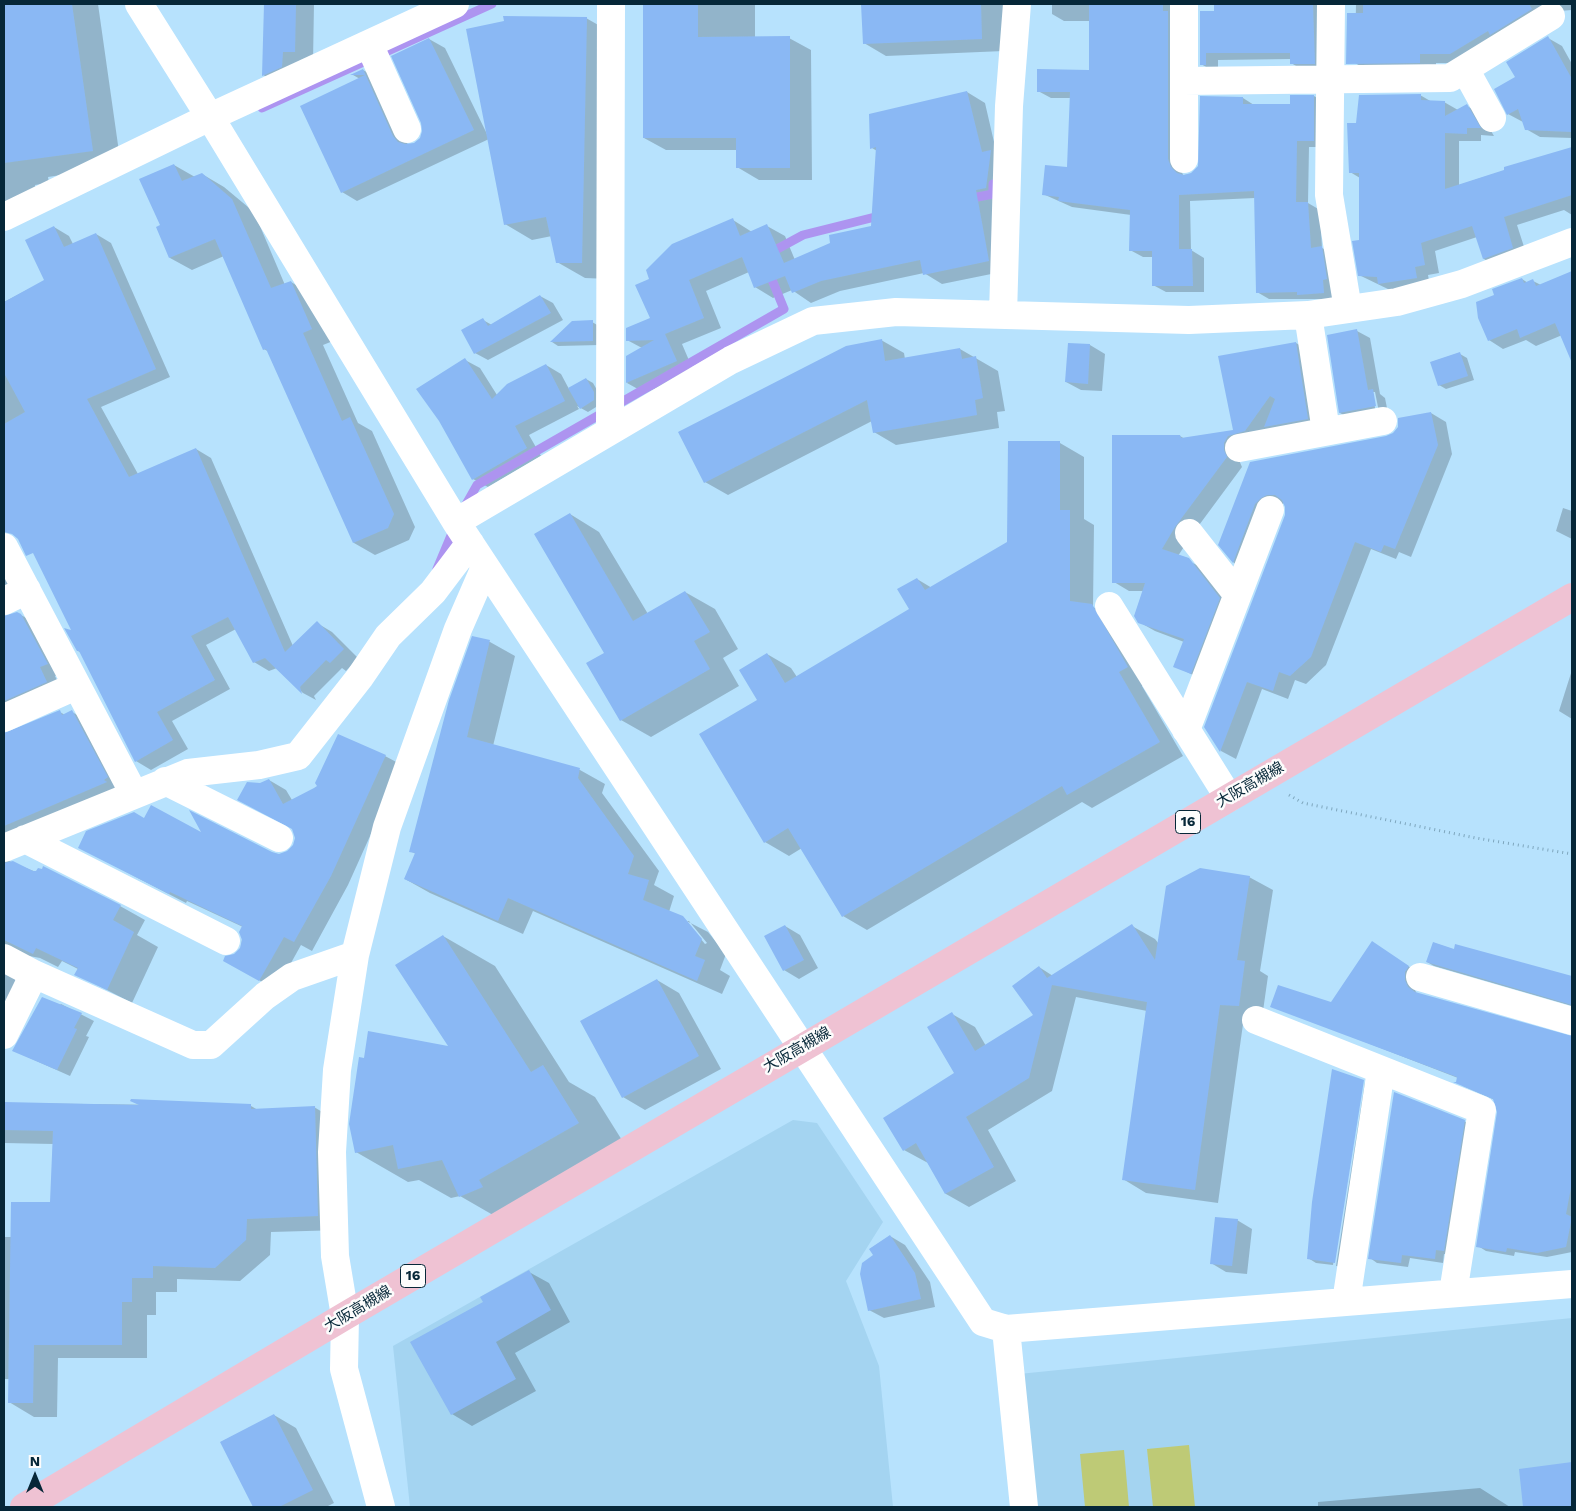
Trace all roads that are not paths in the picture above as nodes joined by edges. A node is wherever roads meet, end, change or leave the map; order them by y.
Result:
1 (139, 4) edge
2 (456, 4) edge
3 (611, 4) edge
4 (1016, 4) edge
5 (1184, 4) edge
6 (1331, 4) edge
7 (1551, 16) dead end
8 (369, 44) junction
9 (1465, 70) junction
10 (1329, 80) junction
11 (1184, 81) junction
12 (210, 117) junction
13 (1492, 118) dead end
14 (407, 129) dead end
15 (1184, 159) dead end
16 (4, 217) edge
17 (1572, 242) edge
18 (1348, 309) junction
19 (1003, 315) junction
20 (1308, 315) junction
21 (610, 416) junction
22 (1383, 420) dead end
23 (1326, 432) junction
24 (1239, 448) dead end
25 (1270, 510) dead end
26 (463, 533) junction
27 (1188, 533) dead end
28 (4, 547) edge
29 (485, 567) junction
30 (1237, 594) junction
31 (15, 595) edge
32 (1572, 597) edge
33 (1108, 606) dead end
34 (76, 686) junction
35 (4, 718) edge
36 (1186, 730) junction
37 (165, 781) junction
38 (134, 794) junction
39 (1229, 798) junction
40 (279, 838) dead end
41 (15, 844) edge
42 (226, 941) dead end
43 (355, 955) junction
44 (4, 958) edge
45 (34, 974) junction
46 (1420, 977) dead end
47 (1256, 1020) dead end
48 (1572, 1021) edge
49 (4, 1035) edge
50 (803, 1047) junction
51 (1381, 1070) junction
52 (1572, 1284) edge
53 (1453, 1293) junction
54 (1346, 1302) junction
55 (345, 1316) junction
56 (1006, 1329) junction
57 (24, 1507) edge
58 (381, 1507) edge
59 (1024, 1507) edge

1 - 12 street
2 - 8 street
3 - 21 street
4 - 19 street
5 - 11 street
6 - 10 street
7 - 9 street
8 - 12 street
8 - 14 street
9 - 10 street
9 - 13 street
10 - 11 street
10 - 18 street
11 - 15 street
12 - 16 street
12 - 26 street
17 - 18 street
18 - 20 street
19 - 20 street
19 - 21 street
20 - 23 street
21 - 26 street
22 - 23 street
23 - 24 street
25 - 30 street
26 - 29 street
26 - 37 street
27 - 30 street
28 - 31 street
29 - 43 street
29 - 50 street
30 - 36 street
31 - 34 street
32 - 39 main road, 大阪高槻線 / 16
33 - 36 street
34 - 35 street
34 - 38 street
36 - 39 street
37 - 38 street
37 - 40 street
38 - 41 street
39 - 50 main road, 大阪高槻線 / 16
41 - 42 street
43 - 45 street
43 - 55 street
44 - 45 street
45 - 49 street
46 - 48 street
47 - 51 street
50 - 55 main road, 大阪高槻線 / 16
50 - 56 street
51 - 53 street
51 - 54 street
52 - 53 street
53 - 54 street
54 - 56 street
55 - 57 main road, 大阪高槻線 / 16
55 - 58 street
56 - 59 street

